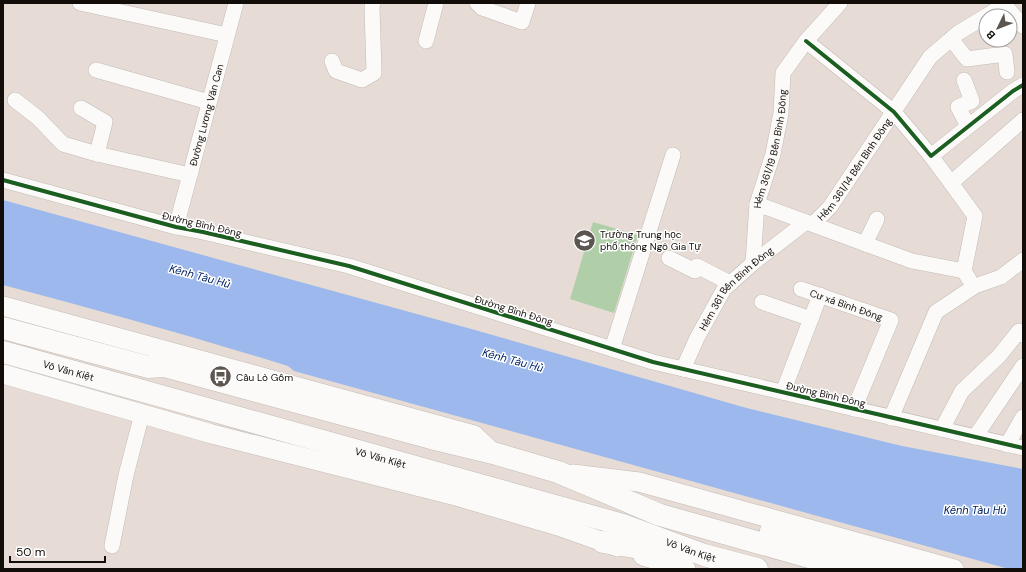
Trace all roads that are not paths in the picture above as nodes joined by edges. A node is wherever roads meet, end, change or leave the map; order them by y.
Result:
1 (80, 3) edge
2 (236, 3) edge
3 (373, 3) edge
4 (436, 3) edge
5 (477, 3) edge
6 (528, 3) edge
7 (840, 3) edge
8 (998, 8) edge
9 (1007, 8) edge
10 (978, 21) edge
11 (227, 35) junction
12 (952, 39) junction
13 (426, 41) dead end
14 (806, 41) junction
15 (332, 61) dead end
16 (96, 70) dead end
17 (1007, 72) dead end
18 (964, 80) dead end
19 (1023, 85) edge
20 (15, 100) dead end
21 (209, 102) junction
22 (81, 108) dead end
23 (894, 112) junction
24 (1023, 120) edge
25 (968, 126) junction
26 (97, 154) junction
27 (673, 155) dead end
28 (931, 156) junction
29 (190, 175) junction
30 (3, 180) edge
31 (951, 183) junction
32 (757, 204) junction
33 (877, 218) dead end
34 (810, 223) junction
35 (176, 227) junction
36 (865, 244) junction
37 (670, 258) dead end
38 (1023, 260) edge
39 (753, 263) junction
40 (964, 271) junction
41 (730, 283) junction
42 (975, 286) junction
43 (801, 289) dead end
44 (820, 295) junction
45 (762, 302) dead end
46 (3, 306) edge
47 (3, 316) edge
48 (811, 319) junction
49 (3, 328) edge
50 (1023, 335) edge
51 (612, 349) junction
52 (3, 352) edge
53 (164, 366) junction
54 (1023, 366) edge
55 (683, 369) junction
56 (3, 374) edge
57 (783, 392) junction
58 (854, 409) junction
59 (142, 414) junction
60 (1023, 417) edge
61 (891, 418) junction
62 (942, 429) junction
63 (975, 437) junction
64 (1007, 444) junction
65 (1023, 448) edge
66 (493, 452) junction
67 (558, 472) junction
68 (603, 542) junction
69 (112, 546) dead end
70 (704, 555) junction
71 (686, 569) edge
72 (757, 569) edge
73 (852, 569) edge
74 (907, 569) edge
75 (954, 569) edge

1 - 11 street
2 - 11 street, Đường Lương Văn Can
3 - 15 street
4 - 13 street
5 - 6 street
7 - 14 street, Hẻm 361/19 Bến Bình Đông
8 - 9 street, Hẻm 361/14 Bến Bình Đông
10 - 12 street, Hẻm 361/14 Bến Bình Đông
11 - 21 street, Đường Lương Văn Can
12 - 17 street
12 - 23 street, Hẻm 361/14 Bến Bình Đông
14 - 23 street
14 - 32 street, Hẻm 361/19 Bến Bình Đông
16 - 21 street
18 - 25 street
19 - 25 street
20 - 26 street
21 - 29 street, Đường Lương Văn Can
22 - 26 street
23 - 28 street, Hẻm 361/14 Bến Bình Đông
23 - 34 street, Hẻm 361/14 Bến Bình Đông
24 - 31 street
25 - 28 street
26 - 29 street
27 - 51 street
28 - 31 street, Hẻm 361/14 Bến Bình Đông
29 - 35 street, Đường Lương Văn Can
30 - 35 street, Đường Bình Đông
31 - 40 street, Hẻm 361/14 Bến Bình Đông
32 - 34 street
32 - 39 street, Hẻm 361/19 Bến Bình Đông
33 - 36 street
34 - 36 street
34 - 39 street, Hẻm 361 Bến Bình Đông
35 - 51 street, Đường Bình Đông
36 - 40 street
37 - 41 street
38 - 42 street
39 - 41 street, Hẻm 361 Bến Bình Đông
40 - 42 street
41 - 55 street, Hẻm 361 Bến Bình Đông
42 - 61 street
43 - 44 street, Cư xá Bình Đông
44 - 48 street
44 - 58 street, Cư xá Bình Đông
45 - 48 street
46 - 66 main road
47 - 53 main road
48 - 57 street
49 - 53 highway
50 - 62 street
51 - 55 street, Đường Bình Đông
52 - 70 highway, Võ Văn Kiệt
53 - 66 highway
54 - 63 street
55 - 57 street, Đường Bình Đông
56 - 59 main road, Võ Văn Kiệt
57 - 58 street, Đường Bình Đông
58 - 61 street, Đường Bình Đông
59 - 68 main road, Võ Văn Kiệt
59 - 69 street
60 - 64 street
61 - 62 street, Đường Bình Đông
62 - 63 street, Đường Bình Đông
63 - 64 street, Đường Bình Đông
64 - 65 street, Đường Bình Đông
66 - 67 highway
67 - 73 highway
67 - 74 highway
67 - 75 main road
68 - 70 highway
68 - 71 main road, Võ Văn Kiệt
70 - 72 highway, Võ Văn Kiệt

